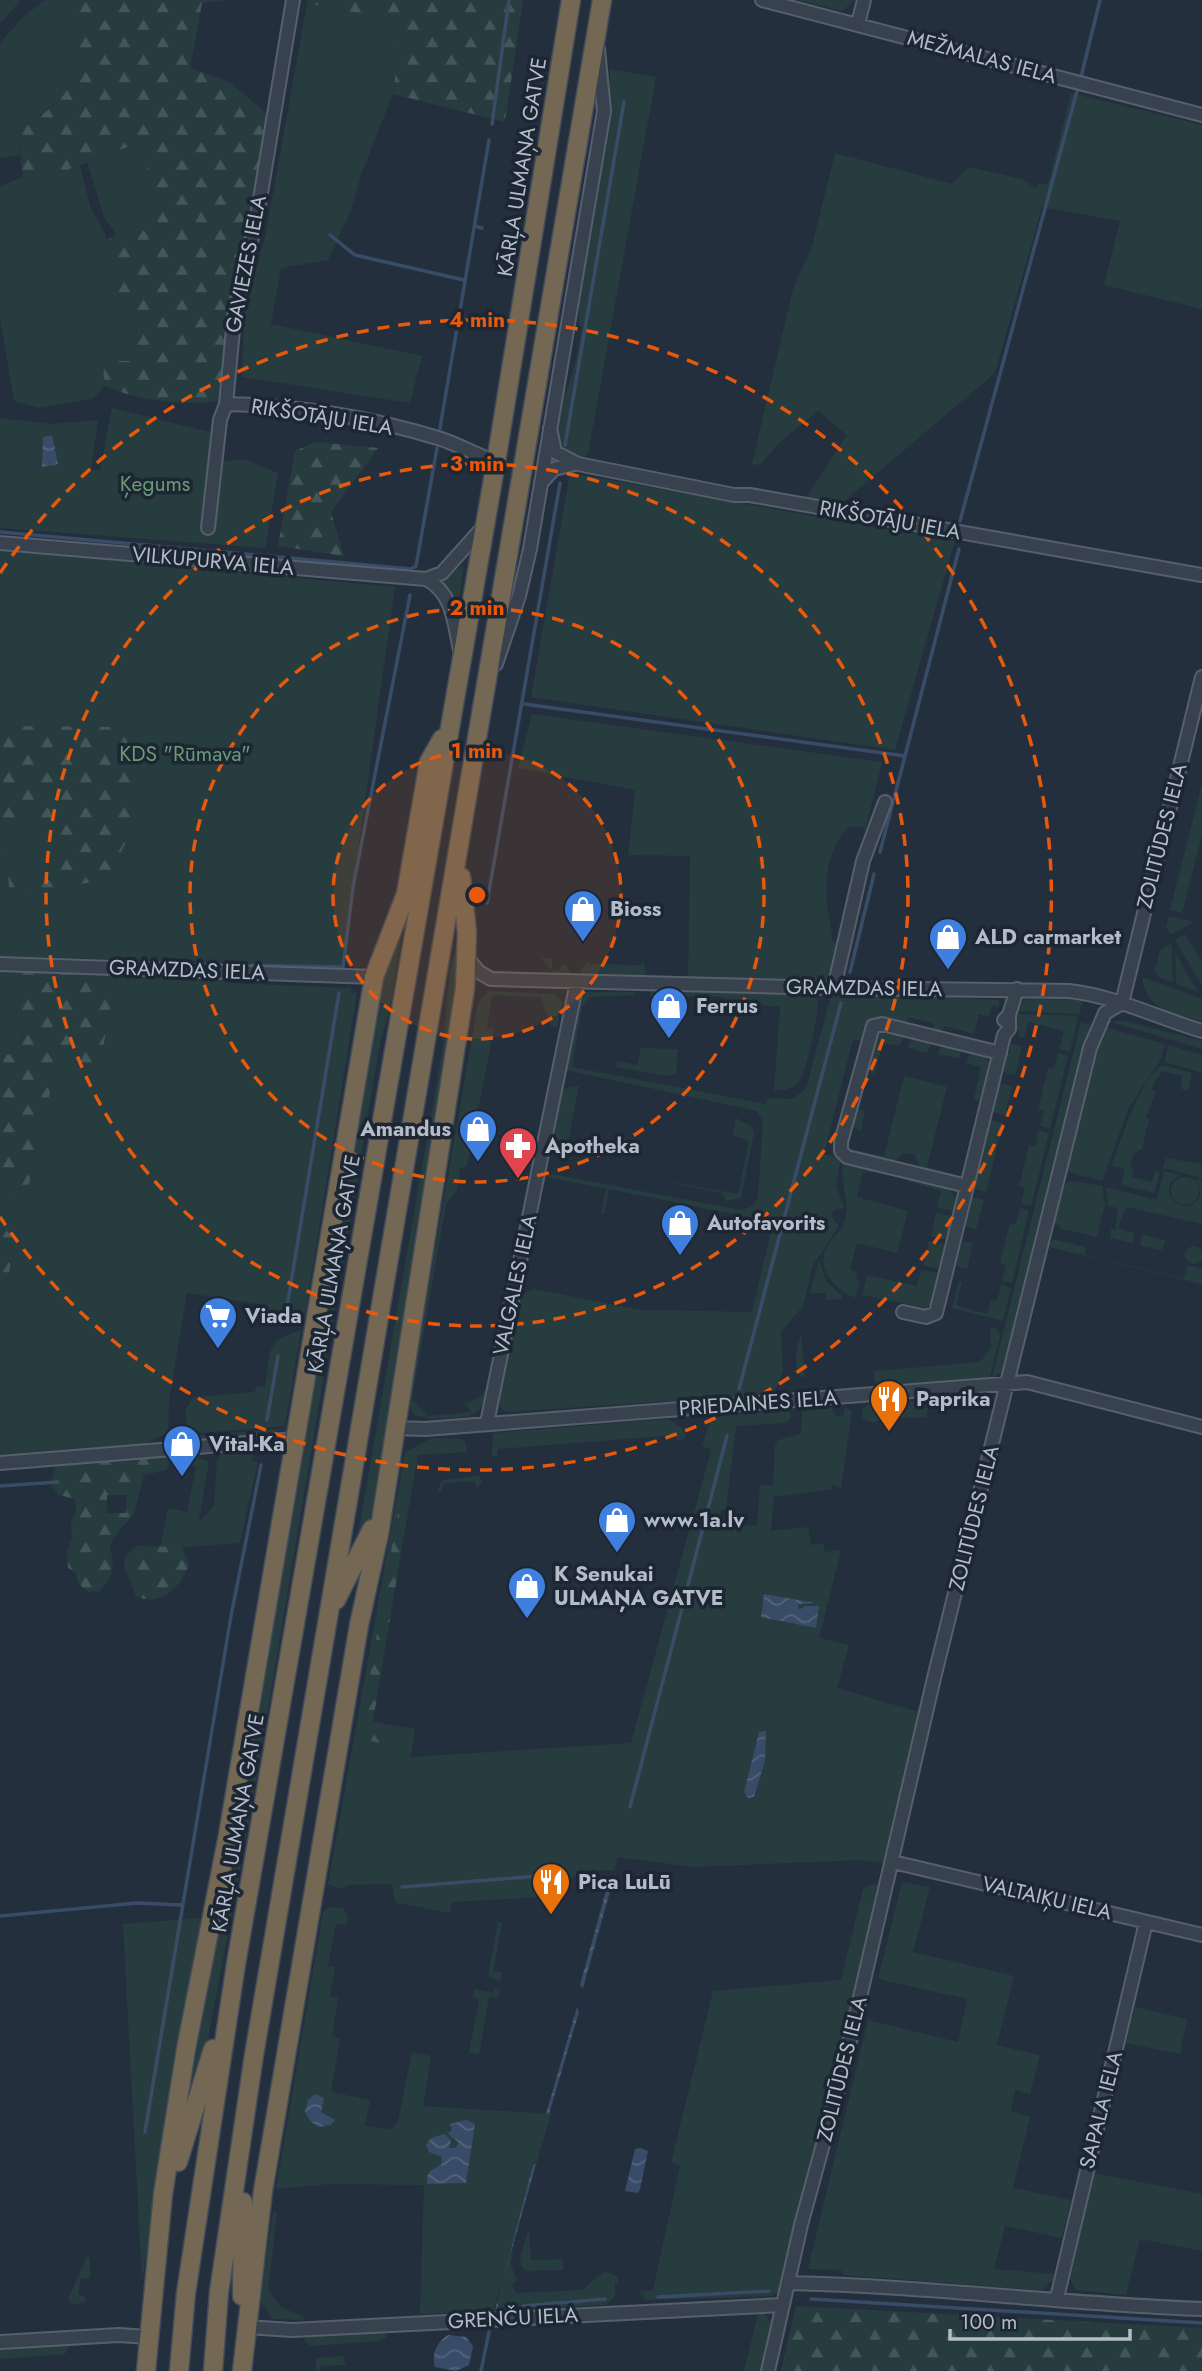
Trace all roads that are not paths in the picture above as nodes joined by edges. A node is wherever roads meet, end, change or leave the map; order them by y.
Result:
1 (293, 0) edge
2 (571, 0) edge
3 (602, 0) edge
4 (762, 0) edge
5 (864, 0) edge
6 (858, 24) junction
7 (597, 38) junction
8 (1202, 115) edge
9 (226, 404) junction
10 (550, 428) junction
11 (496, 462) junction
12 (578, 464) junction
13 (540, 487) junction
14 (484, 526) junction
15 (208, 528) dead end
16 (0, 543) edge
17 (1202, 575) edge
18 (426, 579) junction
19 (462, 655) junction
20 (1202, 677) edge
21 (488, 684) junction
22 (447, 734) junction
23 (885, 802) dead end
24 (458, 857) junction
25 (467, 958) junction
26 (0, 964) edge
27 (374, 976) junction
28 (577, 982) junction
29 (834, 988) junction
30 (1017, 989) junction
31 (1122, 1003) junction
32 (1202, 1031) edge
33 (1000, 1053) junction
34 (967, 1186) junction
35 (903, 1312) dead end
36 (1006, 1385) junction
37 (487, 1423) junction
38 (1202, 1427) edge
39 (393, 1428) junction
40 (295, 1439) junction
41 (0, 1464) edge
42 (381, 1504) junction
43 (330, 1609) junction
44 (893, 1862) junction
45 (1146, 1922) junction
46 (1202, 1935) edge
47 (236, 1964) junction
48 (254, 2055) junction
49 (161, 2231) junction
50 (788, 2283) junction
51 (1057, 2298) junction
52 (782, 2305) junction
53 (1202, 2309) edge
54 (245, 2327) junction
55 (148, 2337) junction
56 (0, 2342) edge
57 (146, 2371) edge
58 (179, 2371) edge
59 (213, 2371) edge
60 (242, 2371) edge
61 (768, 2371) edge

1 - 9 street, GAVIEZES IELA
2 - 11 highway, KĀRĻA ULMAŅA GATVE
3 - 7 highway
4 - 6 street, MEŽMALAS IELA
5 - 6 street
6 - 8 street, MEŽMALAS IELA
7 - 10 street
7 - 21 highway
9 - 11 street, RIKŠOTĀJU IELA
9 - 15 street, GAVIEZES IELA
10 - 12 street
10 - 13 street
11 - 14 highway, KĀRĻA ULMAŅA GATVE
12 - 13 street
12 - 17 street, RIKŠOTĀJU IELA
13 - 21 street
14 - 18 street
14 - 19 highway, KĀRĻA ULMAŅA GATVE
16 - 18 street, VILKUPURVA IELA
18 - 19 street
19 - 22 highway, KĀRĻA ULMAŅA GATVE
20 - 31 street, ZOLITŪDES IELA
21 - 24 highway
22 - 27 highway
22 - 47 highway, KĀRĻA ULMAŅA GATVE
23 - 29 street
24 - 25 highway
24 - 43 highway
25 - 28 street, GRAMZDAS IELA
25 - 39 highway
26 - 27 street, GRAMZDAS IELA
27 - 40 highway
28 - 29 street, GRAMZDAS IELA
28 - 37 street, VALGALES IELA
29 - 30 street, GRAMZDAS IELA
30 - 31 street, GRAMZDAS IELA
30 - 33 street
31 - 32 street, GRAMZDAS IELA
31 - 36 street, ZOLITŪDES IELA
33 - 34 street
33 - 34 street
34 - 35 street
36 - 37 street, PRIEDAINES IELA
36 - 38 street, PRIEDAINES IELA
36 - 44 street, ZOLITŪDES IELA
37 - 39 street, PRIEDAINES IELA
39 - 42 highway
40 - 41 street
40 - 49 highway
42 - 43 highway
42 - 54 highway
43 - 48 highway
44 - 45 street, VALTAIĶU IELA
44 - 50 street, ZOLITŪDES IELA
45 - 46 street, VALTAIĶU IELA
45 - 51 street, SAPALA IELA
47 - 49 highway
47 - 58 highway, KĀRĻA ULMAŅA GATVE
48 - 54 highway
48 - 59 highway
49 - 55 highway
50 - 51 street
50 - 52 street, ZOLITŪDES IELA
51 - 53 street
52 - 54 street, GRENČU IELA
52 - 61 street, ZOLITŪDES IELA
54 - 60 highway
55 - 56 street
55 - 57 highway

